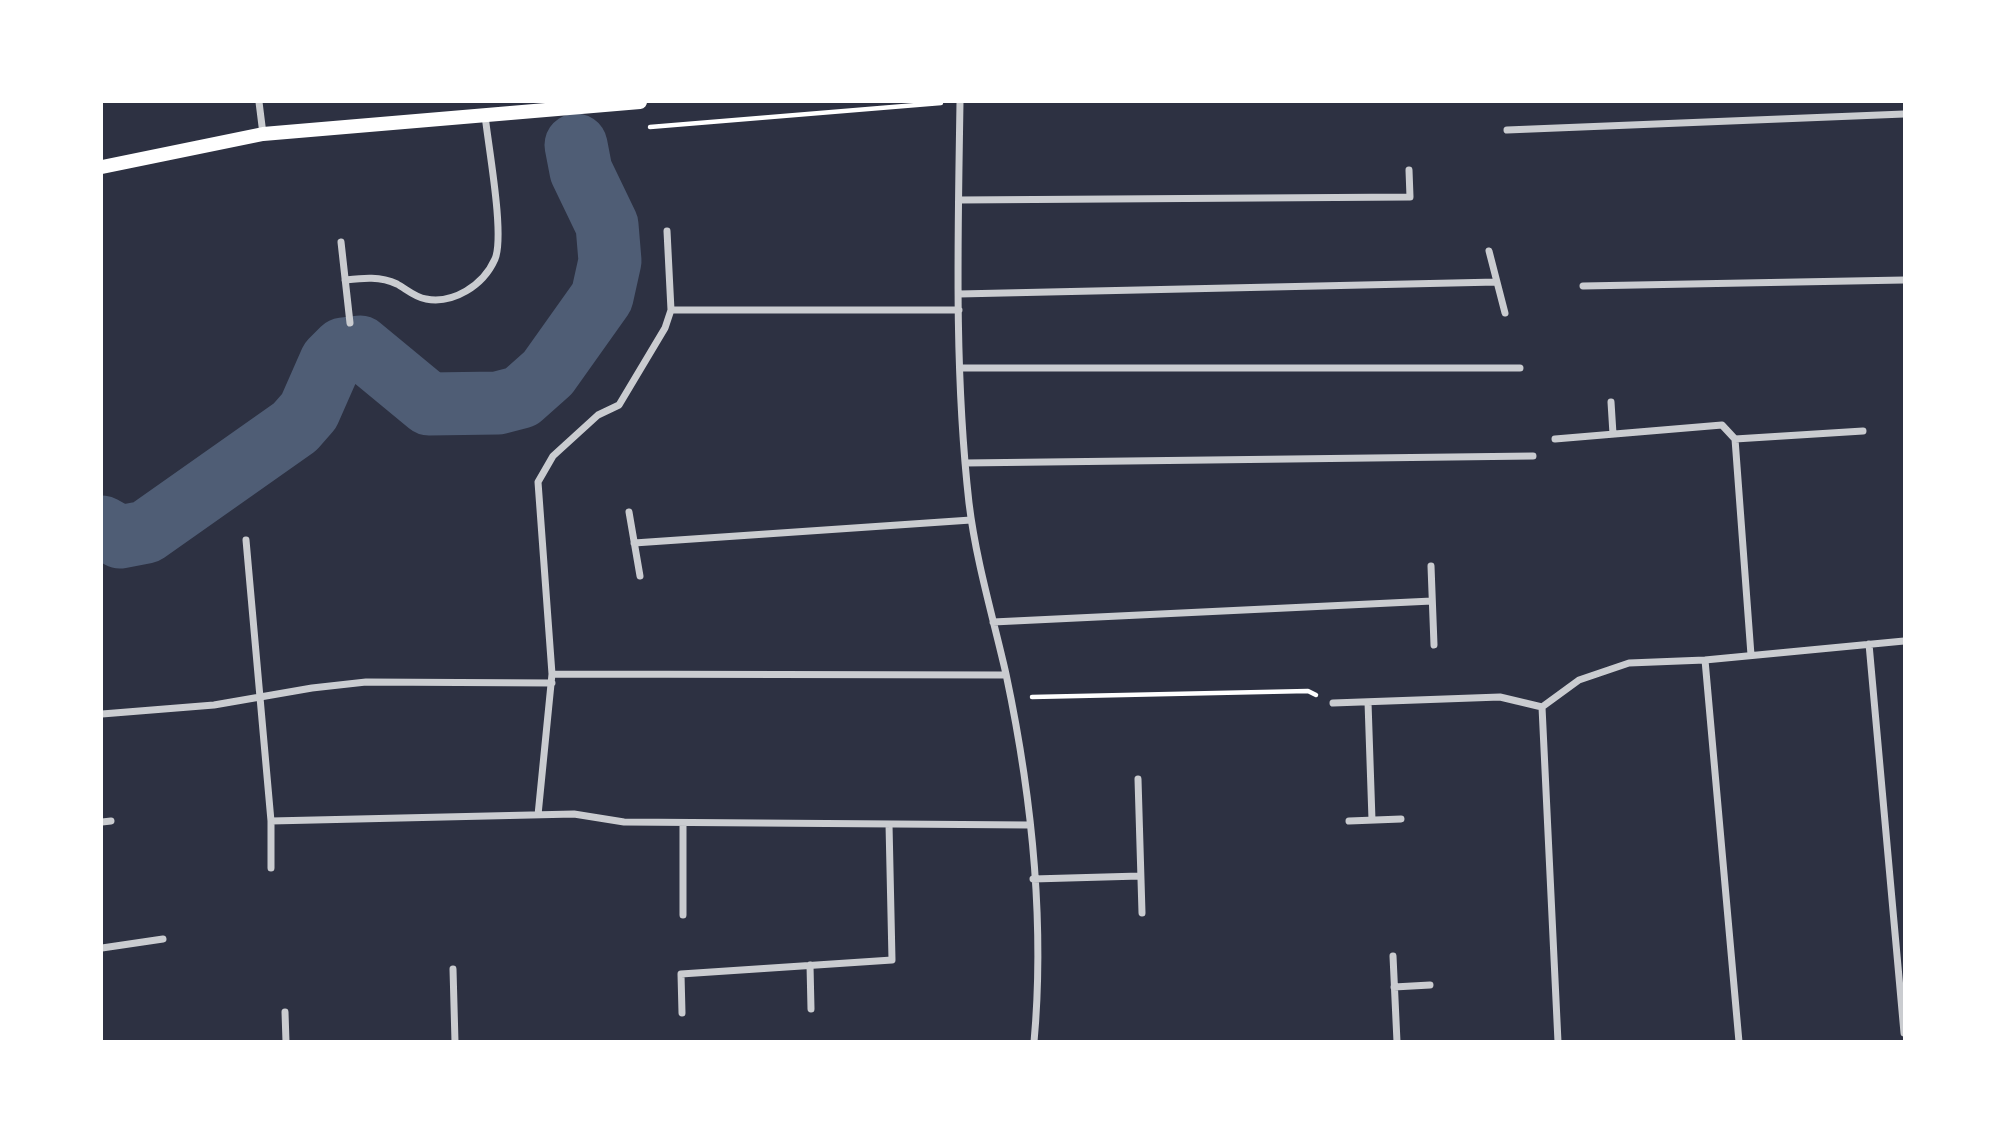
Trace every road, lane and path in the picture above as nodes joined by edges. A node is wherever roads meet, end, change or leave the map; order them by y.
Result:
1 (259, 102) edge
2 (640, 102) edge
3 (960, 102) edge
4 (485, 114) junction
5 (1905, 114) edge
6 (1507, 130) dead end
7 (263, 134) junction
8 (102, 167) edge
9 (1409, 170) dead end
10 (958, 200) junction
11 (667, 231) dead end
12 (341, 242) dead end
13 (1489, 251) dead end
14 (345, 280) junction
15 (1905, 280) edge
16 (1497, 282) junction
17 (1583, 286) dead end
18 (959, 294) junction
19 (671, 310) junction
20 (959, 310) junction
21 (1505, 313) dead end
22 (350, 323) dead end
23 (961, 368) junction
24 (1520, 368) dead end
25 (1611, 402) dead end
26 (1863, 430) dead end
27 (1614, 434) junction
28 (1555, 439) dead end
29 (1735, 439) junction
30 (1533, 456) dead end
31 (965, 463) junction
32 (629, 512) dead end
33 (971, 520) junction
34 (246, 540) dead end
35 (634, 543) junction
36 (1431, 566) dead end
37 (640, 576) dead end
38 (1432, 601) junction
39 (993, 622) junction
40 (1905, 642) edge
41 (1869, 644) junction
42 (1434, 645) dead end
43 (1751, 655) junction
44 (1705, 660) junction
45 (1006, 675) junction
46 (552, 679) junction
47 (261, 698) junction
48 (1010, 698) junction
49 (1368, 702) junction
50 (1334, 703) joint
51 (1542, 707) junction
52 (102, 714) edge
53 (1138, 779) dead end
54 (538, 815) junction
55 (1401, 819) dead end
56 (1372, 820) junction
57 (111, 821) dead end
58 (271, 821) junction
59 (1349, 821) dead end
60 (102, 822) edge
61 (682, 822) junction
62 (889, 824) junction
63 (1029, 825) junction
64 (271, 867) dead end
65 (1140, 876) junction
66 (1033, 879) junction
67 (1142, 913) dead end
68 (683, 915) dead end
69 (163, 939) dead end
70 (102, 948) edge
71 (1392, 956) dead end
72 (810, 965) junction
73 (453, 969) dead end
74 (1430, 985) dead end
75 (1394, 988) junction
76 (811, 1009) dead end
77 (285, 1012) dead end
78 (682, 1013) dead end
79 (1905, 1033) edge
80 (286, 1041) edge
81 (455, 1041) edge
82 (1034, 1041) edge
83 (1397, 1041) edge
84 (1558, 1041) edge
85 (1739, 1041) edge

1 - 7 street
2 - 4 main road
3 - 10 street
4 - 7 main road
4 - 14 street
5 - 6 street
7 - 8 main road
9 - 10 street
10 - 18 street
11 - 19 street
12 - 14 street
13 - 16 street
14 - 22 street
15 - 17 street
16 - 18 street
16 - 21 street
18 - 20 street
19 - 20 street
19 - 46 street
20 - 23 street
23 - 24 street
23 - 31 street
25 - 27 street
26 - 29 street
27 - 28 street
27 - 29 street
29 - 43 street
30 - 31 street
31 - 33 street
32 - 35 street
33 - 35 street
33 - 39 street
34 - 47 street
35 - 37 street
36 - 38 street
38 - 39 street
38 - 42 street
39 - 45 street
40 - 41 street
41 - 43 street
41 - 79 street
43 - 44 street
44 - 51 street
44 - 85 street
45 - 46 street
45 - 48 street
46 - 47 street
46 - 54 street
47 - 52 street
47 - 58 street
48 - 50 path
48 - 63 street
49 - 50 street
49 - 51 street
49 - 56 street
51 - 84 street
53 - 65 street
54 - 58 street
54 - 61 street
55 - 56 street
56 - 59 street
57 - 60 street
58 - 64 street
61 - 62 street
61 - 68 street
62 - 63 street
62 - 72 street
63 - 66 street
65 - 66 street
65 - 67 street
66 - 82 street
69 - 70 street
71 - 75 street
72 - 76 street
72 - 78 street
73 - 81 street
74 - 75 street
75 - 83 street
77 - 80 street

